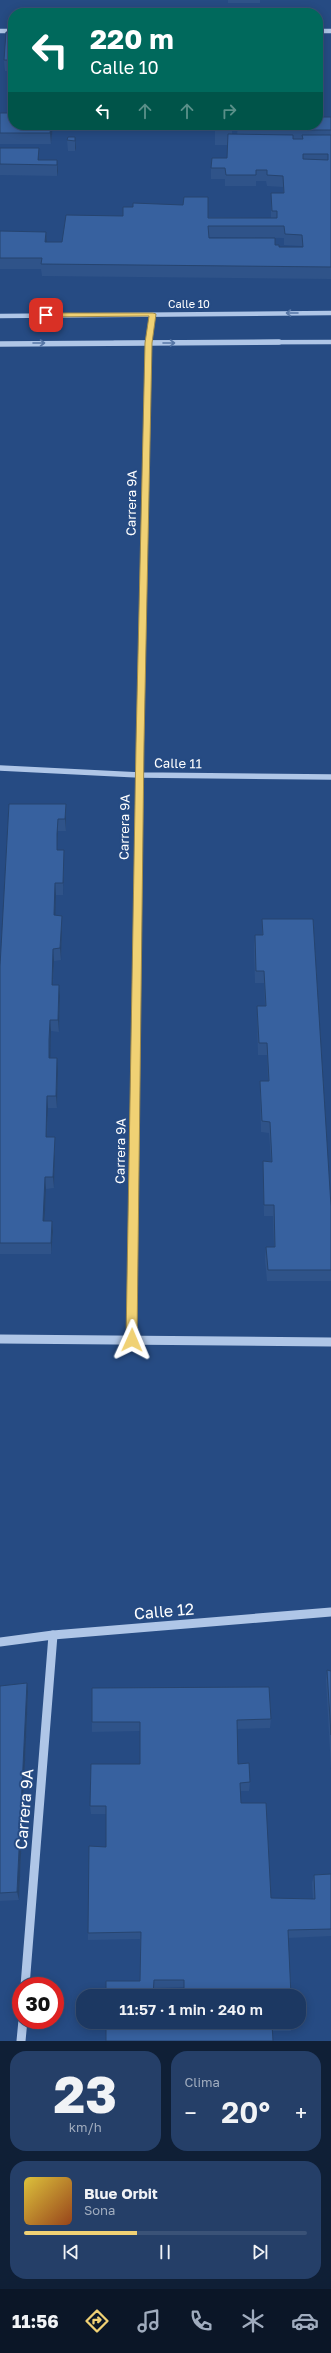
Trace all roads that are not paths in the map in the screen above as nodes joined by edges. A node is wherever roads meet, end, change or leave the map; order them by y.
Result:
1 (331, 313) edge
2 (153, 314) junction
3 (0, 316) edge
4 (331, 342) edge
5 (148, 343) junction
6 (0, 344) edge
7 (0, 768) edge
8 (139, 775) junction
9 (331, 777) edge
10 (0, 1339) edge
11 (132, 1340) junction
12 (331, 1342) edge
13 (331, 1612) edge
14 (53, 1635) junction
15 (0, 1642) edge
16 (26, 1977) edge
17 (22, 2029) edge
18 (21, 2041) edge

1 -> 2 street, Calle 10
2 - 3 street, Calle 10
2 - 5 street, Carrera 9A
5 -> 4 street
6 -> 5 street
5 - 8 street, Carrera 9A
7 - 8 street, Calle 11
8 - 9 street, Calle 11
8 - 11 street, Carrera 9A
10 - 11 street
11 - 12 street
13 - 14 street, Calle 12
14 - 15 street, Calle 12
14 - 16 street, Carrera 9A
17 - 18 street

